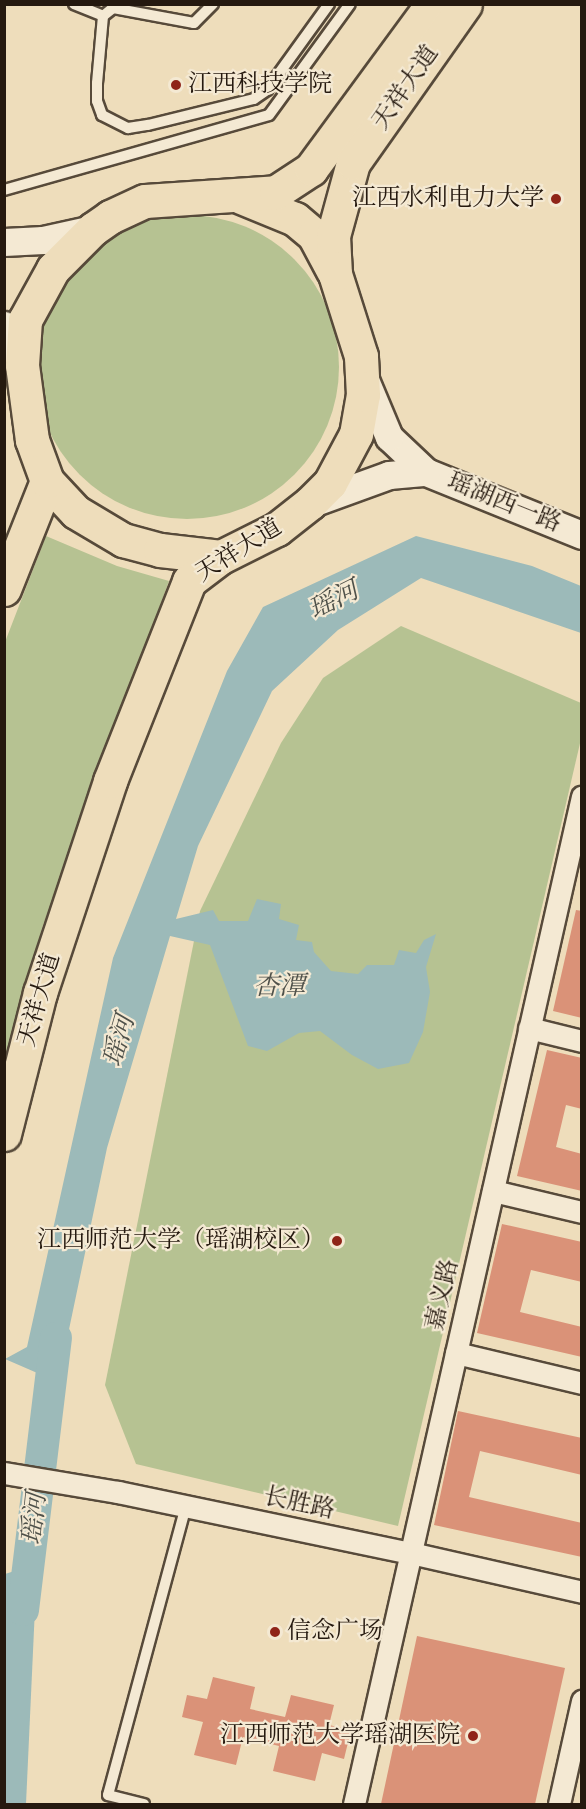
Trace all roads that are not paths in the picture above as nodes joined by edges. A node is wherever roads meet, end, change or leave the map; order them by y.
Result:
1 (74, 4) edge
2 (213, 4) edge
3 (329, 4) edge
4 (350, 4) edge
5 (432, 4) edge
6 (465, 4) edge
7 (103, 16) junction
8 (4, 190) edge
9 (234, 194) junction
10 (93, 229) junction
11 (4, 242) edge
12 (335, 274) junction
13 (4, 325) edge
14 (22, 365) junction
15 (362, 374) junction
16 (426, 472) junction
17 (47, 481) junction
18 (310, 503) junction
19 (582, 534) edge
20 (221, 556) junction
21 (4, 589) edge
22 (582, 796) edge
23 (573, 871) edge
24 (529, 1028) junction
25 (582, 1041) edge
26 (4, 1134) edge
27 (493, 1191) junction
28 (582, 1212) edge
29 (456, 1353) junction
30 (582, 1383) edge
31 (4, 1473) edge
32 (186, 1506) junction
33 (411, 1553) junction
34 (582, 1592) edge
35 (582, 1701) edge
36 (144, 1804) edge
37 (354, 1804) edge
38 (559, 1804) edge

1 - 7 lane
2 - 7 lane
3 - 7 lane
4 - 8 lane
5 - 9 main road, 天祥大道
6 - 12 main road, 天祥大道
9 - 10 main road, 天祥大道
9 - 12 main road
10 - 11 street
10 - 14 main road, 天祥大道
12 - 15 main road, 天祥大道
13 - 14 street
14 - 17 main road, 天祥大道
15 - 16 street
15 - 18 main road, 天祥大道
16 - 18 street
16 - 19 street, 瑶湖西一路
17 - 20 main road
17 - 21 main road
18 - 20 main road, 天祥大道
20 - 26 main road, 天祥大道
22 - 23 street, 嘉义路
23 - 24 street, 嘉义路
24 - 25 street
24 - 27 street, 嘉义路
27 - 28 street
27 - 29 street, 嘉义路
29 - 30 street
29 - 33 street, 嘉义路
31 - 32 street, 长胜路
32 - 33 street, 长胜路
32 - 36 lane
33 - 34 street, 长胜路
33 - 37 street, 嘉义路
35 - 38 street

